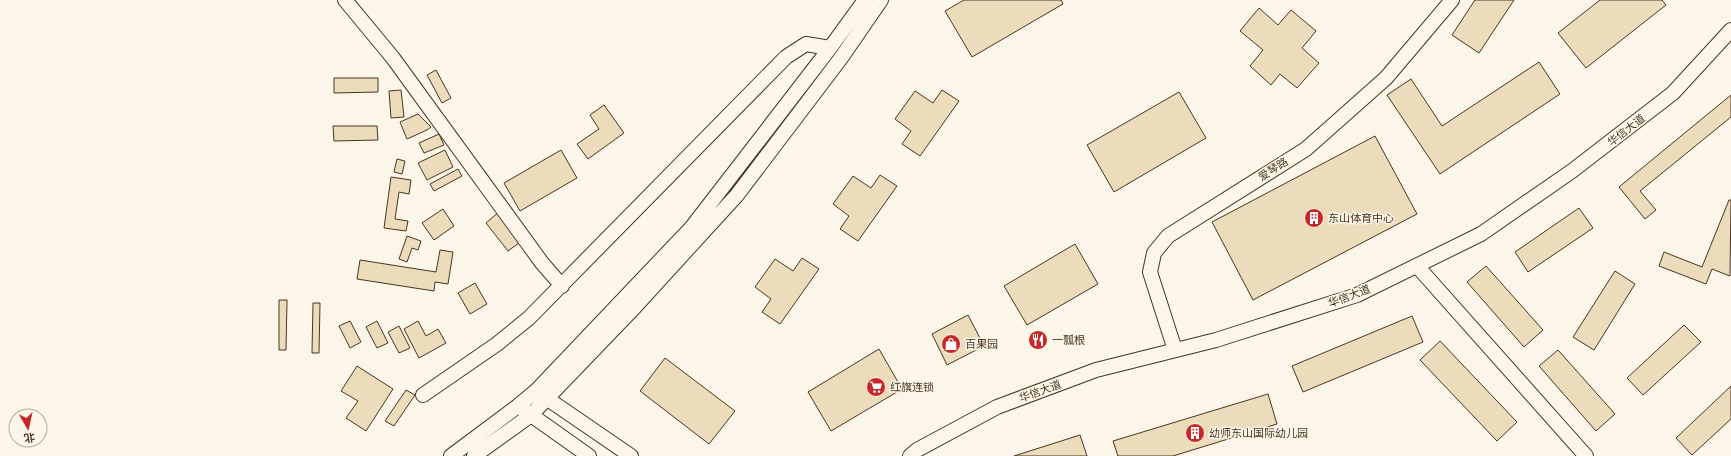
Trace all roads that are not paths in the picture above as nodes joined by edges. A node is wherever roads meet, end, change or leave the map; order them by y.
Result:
1 (345, 0) edge
2 (865, 0) edge
3 (881, 0) edge
4 (1452, 0) edge
5 (1731, 30) edge
6 (830, 48) junction
7 (1417, 266) junction
8 (562, 286) junction
9 (1175, 350) junction
10 (423, 395) dead end
11 (541, 395) junction
12 (518, 406) junction
13 (531, 415) junction
14 (451, 456) edge
15 (474, 456) edge
16 (589, 456) edge
17 (631, 456) edge
18 (910, 456) edge
19 (1586, 456) edge

1 - 8 street
2 - 6 street
3 - 11 street
4 - 9 street, 爱琴路
5 - 7 street, 华信大道
6 - 8 street
6 - 11 street
7 - 9 street, 华信大道
7 - 19 street
8 - 10 street
9 - 18 street, 华信大道
11 - 12 street
11 - 13 street
11 - 17 street
12 - 13 street
12 - 14 street
13 - 15 street
13 - 16 street

